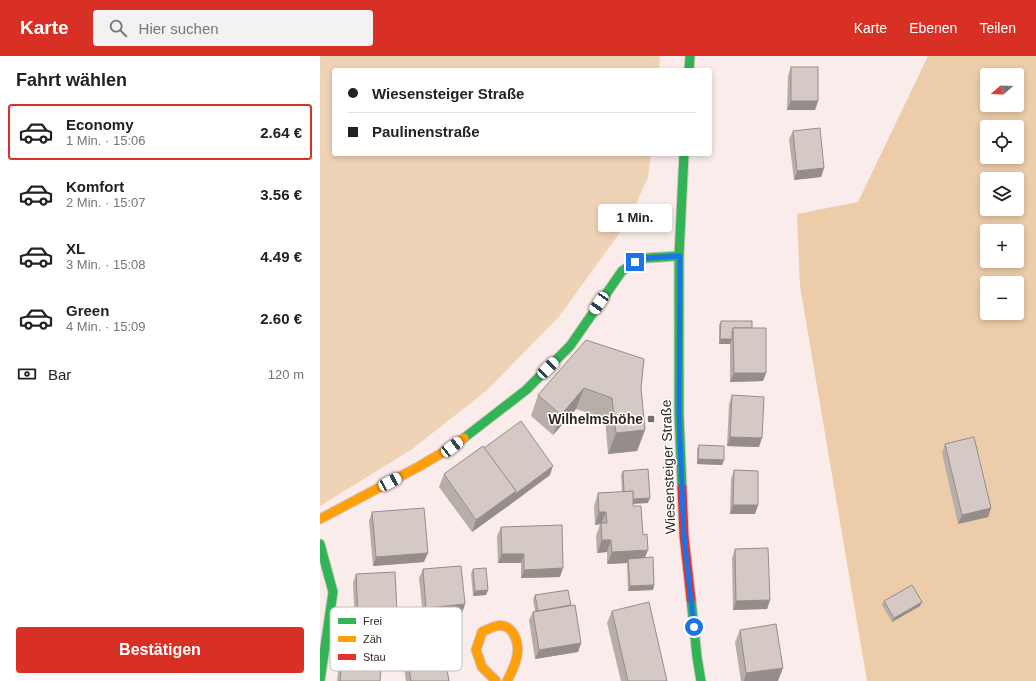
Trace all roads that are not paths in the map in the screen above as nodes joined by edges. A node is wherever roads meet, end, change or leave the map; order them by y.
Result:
1 (690, 56) edge
2 (689, 68) edge
3 (684, 156) edge
4 (680, 256) junction
5 (320, 519) edge
6 (320, 544) edge
7 (331, 607) edge
8 (330, 613) edge
9 (320, 681) edge
10 (496, 681) edge
11 (507, 681) edge
12 (701, 681) edge

1 - 2 street
3 - 4 street, Wiesensteiger Straße
4 - 5 street
4 - 12 street, Wiesensteiger Straße
6 - 7 street
8 - 9 street
10 - 11 street

